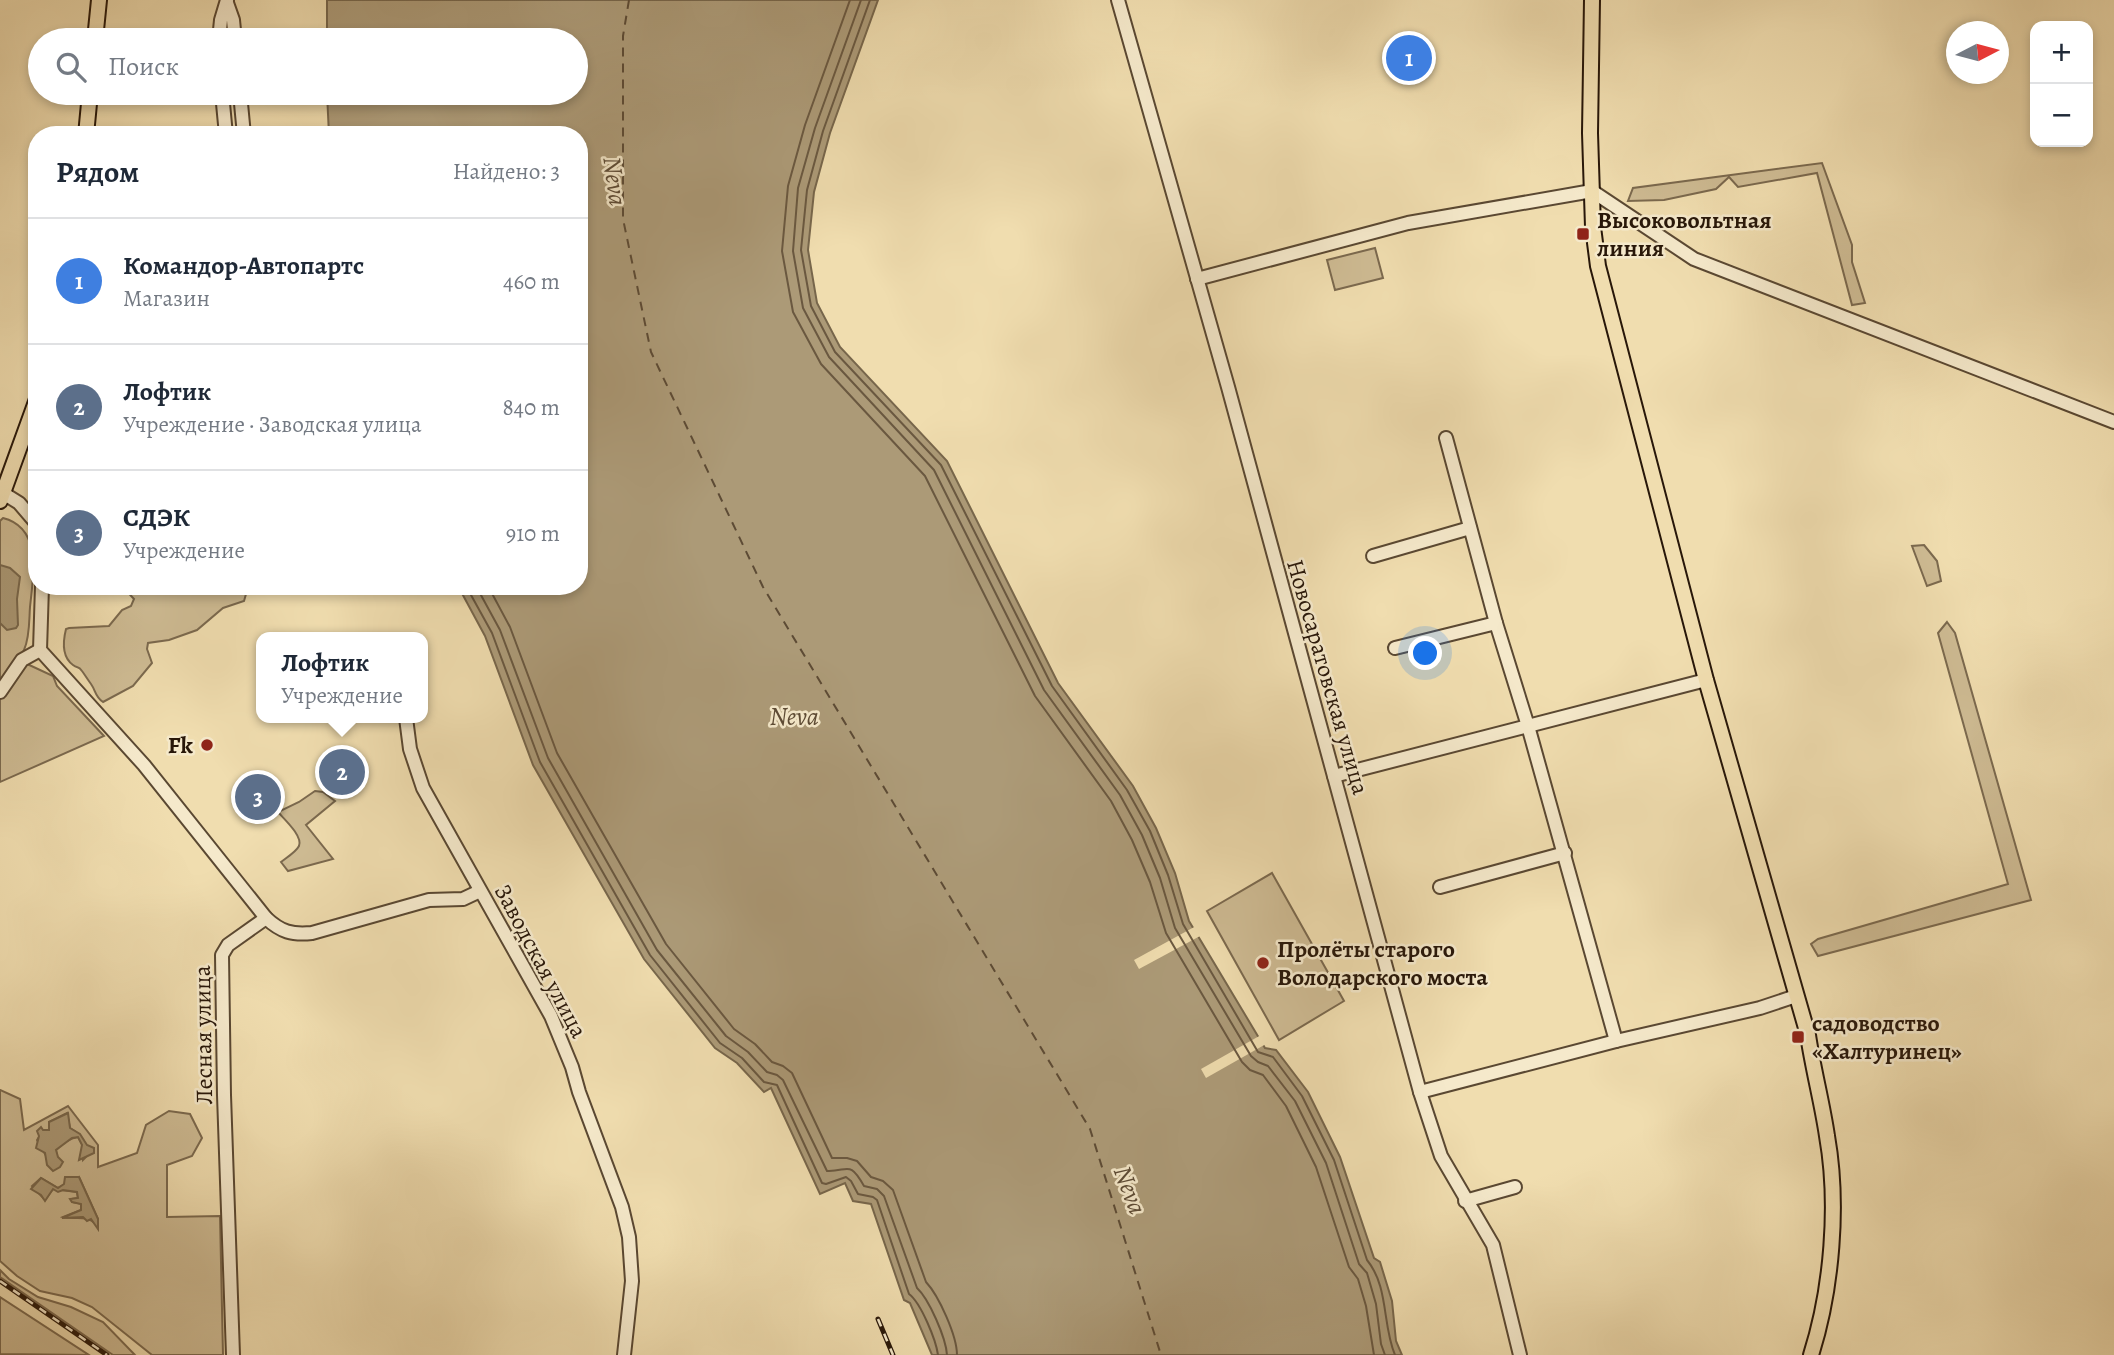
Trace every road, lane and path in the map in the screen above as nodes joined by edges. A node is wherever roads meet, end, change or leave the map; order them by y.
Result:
1 (99, 0) edge
2 (1118, 0) edge
3 (1592, 0) edge
4 (227, 1) edge
5 (96, 28) edge
6 (220, 28) edge
7 (234, 28) edge
8 (89, 105) edge
9 (223, 105) edge
10 (241, 105) edge
11 (87, 126) edge
12 (225, 126) edge
13 (243, 126) edge
14 (1592, 191) junction
15 (1197, 279) junction
16 (2114, 422) edge
17 (28, 424) edge
18 (1446, 438) dead end
19 (1, 497) edge
20 (28, 514) edge
21 (1470, 528) junction
22 (1373, 556) dead end
23 (42, 595) edge
24 (1496, 623) junction
25 (1395, 648) dead end
26 (40, 650) junction
27 (1706, 680) junction
28 (0, 691) edge
29 (407, 723) edge
30 (1528, 726) junction
31 (1334, 776) junction
32 (1565, 853) junction
33 (1440, 887) dead end
34 (480, 891) junction
35 (266, 918) junction
36 (1796, 996) junction
37 (1616, 1041) junction
38 (1420, 1092) junction
39 (1515, 1187) dead end
40 (1465, 1201) junction
41 (233, 1355) edge
42 (624, 1355) edge
43 (1520, 1355) edge
44 (1811, 1355) edge

1 - 5 main road
2 - 15 street, Новосаратовская улица
3 - 14 main road
4 - 6 street
4 - 7 street
8 - 11 main road
9 - 12 street
10 - 13 street
14 - 15 street
14 - 16 street
14 - 27 main road
15 - 31 street, Новосаратовская улица
17 - 19 main road
18 - 21 street
19 - 20 street
21 - 22 street
21 - 24 street
23 - 26 street
24 - 25 street
24 - 30 street
26 - 28 street
26 - 35 street
27 - 30 street
27 - 36 main road
29 - 34 street, Заводская улица
30 - 31 street
30 - 32 street
31 - 38 street, Новосаратовская улица
32 - 33 street
32 - 37 street
34 - 35 street
34 - 42 street, Заводская улица
35 - 41 street, Лесная улица
36 - 37 street
36 - 44 main road
37 - 38 street
38 - 40 street, Новосаратовская улица
39 - 40 street
40 - 43 street, Новосаратовская улица

